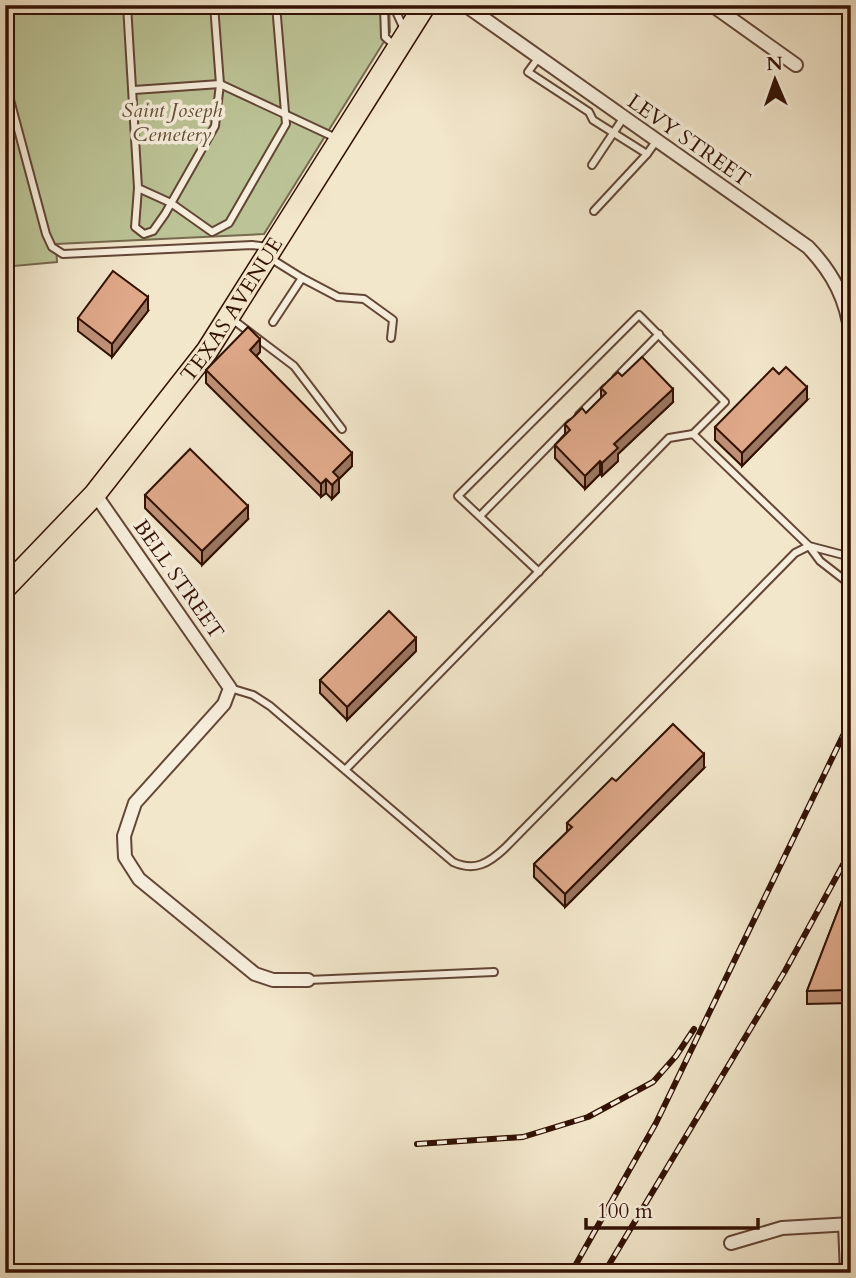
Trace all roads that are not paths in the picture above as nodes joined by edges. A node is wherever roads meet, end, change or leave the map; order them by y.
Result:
1 (127, 5) edge
2 (214, 5) edge
3 (276, 5) edge
4 (384, 5) edge
5 (393, 5) edge
6 (425, 5) edge
7 (465, 5) edge
8 (712, 5) edge
9 (402, 42) junction
10 (539, 57) junction
11 (796, 65) dead end
12 (5, 81) edge
13 (220, 84) junction
14 (134, 90) junction
15 (7, 97) edge
16 (284, 113) junction
17 (624, 117) junction
18 (613, 134) junction
19 (342, 141) junction
20 (657, 141) junction
21 (647, 154) junction
22 (592, 165) dead end
23 (138, 188) junction
24 (171, 203) junction
25 (594, 211) dead end
26 (272, 252) junction
27 (302, 278) junction
28 (231, 318) junction
29 (273, 322) dead end
30 (659, 334) junction
31 (851, 336) edge
32 (391, 338) dead end
33 (342, 429) dead end
34 (693, 434) junction
35 (95, 494) junction
36 (480, 516) junction
37 (809, 546) junction
38 (851, 557) edge
39 (539, 572) junction
40 (851, 584) edge
41 (5, 587) edge
42 (229, 688) junction
43 (345, 770) junction
44 (494, 972) dead end
45 (308, 979) joint
46 (846, 1224) edge
47 (731, 1244) dead end
48 (847, 1256) edge
49 (844, 1273) edge

1 - 14 lane
2 - 13 lane
3 - 16 lane
4 - 9 lane
5 - 9 lane
6 - 9 main road, TEXAS AVENUE
7 - 10 street, LEVY STREET
8 - 11 street
9 - 19 main road, TEXAS AVENUE
10 - 17 street, LEVY STREET
10 - 18 lane
12 - 15 lane
13 - 14 lane
13 - 16 lane
13 - 24 lane
14 - 23 lane
15 - 26 lane
16 - 19 lane
16 - 24 lane
17 - 18 lane
17 - 20 street, LEVY STREET
18 - 21 lane
18 - 22 lane
19 - 26 main road, TEXAS AVENUE
20 - 21 lane
20 - 31 street, LEVY STREET
21 - 25 lane
23 - 24 lane
23 - 24 lane
26 - 27 lane
26 - 28 main road, TEXAS AVENUE
27 - 29 lane
27 - 32 lane
28 - 33 lane
28 - 35 main road, TEXAS AVENUE
30 - 34 lane
30 - 36 lane
30 - 36 lane
34 - 37 lane
34 - 39 lane
35 - 41 main road, TEXAS AVENUE
35 - 42 street, BELL STREET
36 - 39 lane
37 - 38 lane
37 - 40 lane
37 - 43 lane
39 - 43 lane
42 - 43 lane
42 - 45 street
44 - 45 lane
46 - 47 street
46 - 48 lane
48 - 49 lane

